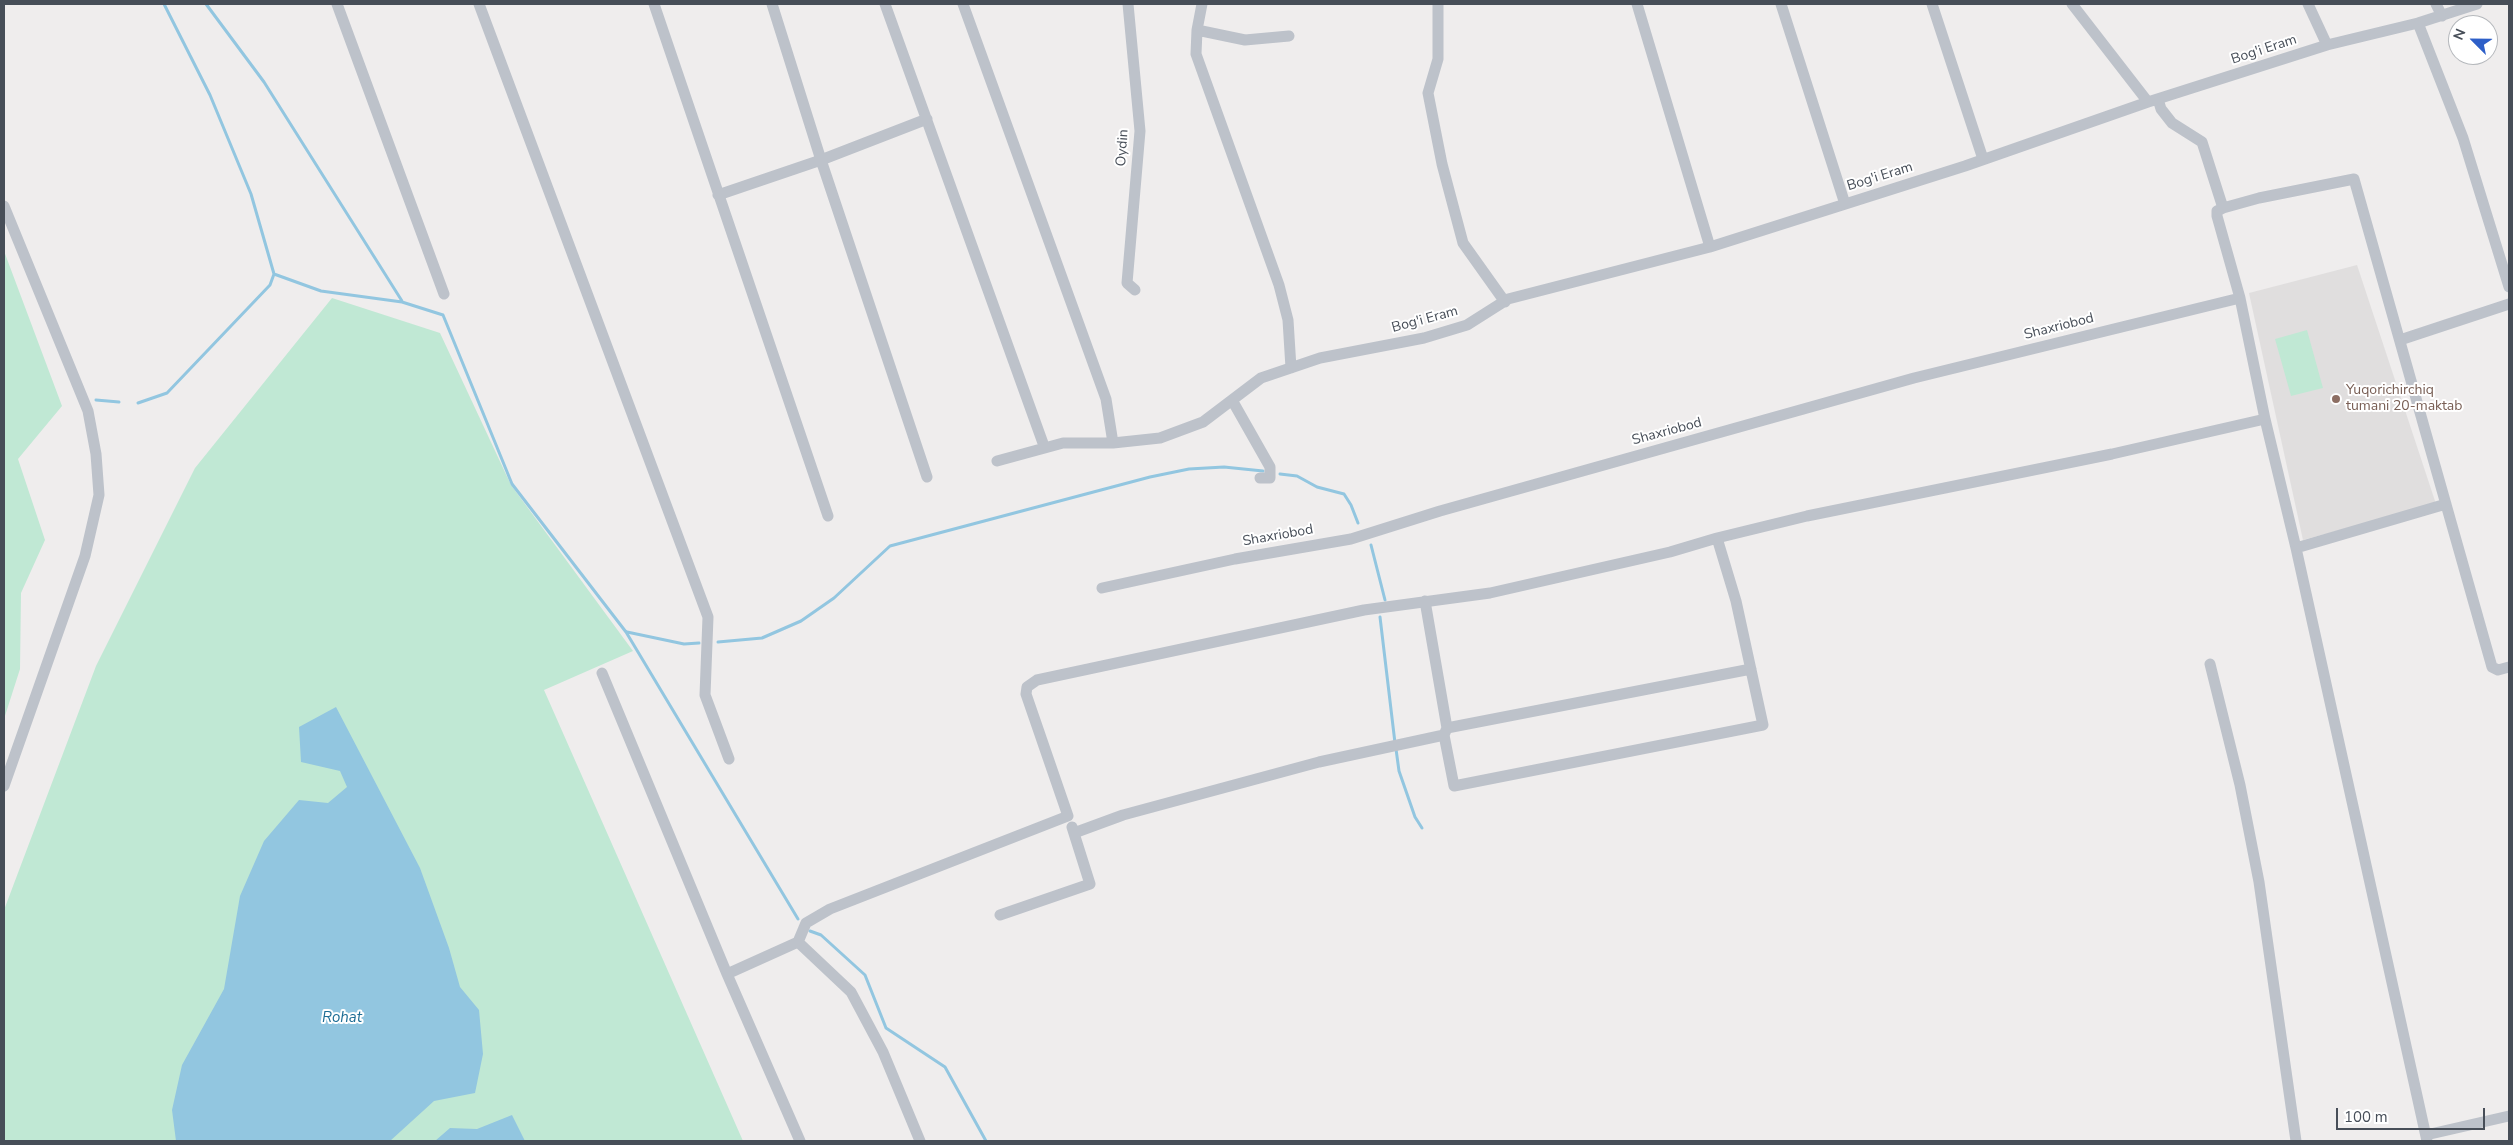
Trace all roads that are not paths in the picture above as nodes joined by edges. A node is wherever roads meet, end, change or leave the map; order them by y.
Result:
1 (337, 4) edge
2 (479, 4) edge
3 (654, 4) edge
4 (772, 4) edge
5 (885, 4) edge
6 (963, 4) edge
7 (1128, 4) edge
8 (1202, 4) edge
9 (1438, 4) edge
10 (1637, 4) edge
11 (1781, 4) edge
12 (1932, 4) edge
13 (2072, 4) edge
14 (2308, 4) edge
15 (2436, 4) edge
16 (2477, 4) edge
17 (2442, 16) junction
18 (2418, 23) junction
19 (1197, 30) junction
20 (1289, 36) dead end
21 (2327, 45) junction
22 (2153, 100) junction
23 (926, 119) junction
24 (1983, 159) junction
25 (821, 160) junction
26 (718, 195) junction
27 (1845, 204) junction
28 (4, 206) edge
29 (2223, 208) junction
30 (1710, 247) junction
31 (2509, 287) edge
32 (1135, 290) dead end
33 (444, 294) dead end
34 (2240, 298) junction
35 (1504, 302) junction
36 (2509, 304) edge
37 (2400, 340) junction
38 (1291, 368) junction
39 (1232, 400) junction
40 (2264, 419) junction
41 (1113, 443) junction
42 (1044, 446) junction
43 (997, 461) dead end
44 (927, 477) dead end
45 (1260, 478) dead end
46 (2446, 504) junction
47 (828, 516) dead end
48 (1717, 538) junction
49 (2296, 548) junction
50 (1102, 588) dead end
51 (1425, 601) junction
52 (2210, 664) dead end
53 (2509, 667) edge
54 (1751, 669) junction
55 (602, 673) dead end
56 (1445, 731) junction
57 (729, 759) dead end
58 (4, 786) edge
59 (1068, 816) junction
60 (1074, 833) junction
61 (1000, 915) dead end
62 (798, 942) junction
63 (727, 974) junction
64 (2509, 1116) edge
65 (2427, 1138) edge
66 (800, 1141) edge
67 (920, 1141) edge
68 (2296, 1141) edge

1 - 33 street
2 - 57 street
3 - 26 street
4 - 25 street
5 - 23 street
6 - 41 street
7 - 32 street, Oydin
8 - 19 street
9 - 35 street
10 - 30 street
11 - 27 street
12 - 24 street
13 - 22 street
14 - 21 street
15 - 17 street
16 - 17 street, Bog'i Eram
17 - 18 street, Bog'i Eram
18 - 21 street, Bog'i Eram
18 - 31 street
19 - 20 street
19 - 38 street
21 - 22 street, Bog'i Eram
22 - 24 street, Bog'i Eram
22 - 29 street
23 - 25 street
23 - 42 street
24 - 27 street, Bog'i Eram
25 - 26 street
25 - 44 street
26 - 47 street
27 - 30 street, Bog'i Eram
28 - 58 street
29 - 34 street
29 - 37 street
30 - 35 street, Bog'i Eram
34 - 40 street
34 - 50 street, Shaxriobod
35 - 38 street, Bog'i Eram
36 - 37 street
37 - 46 street
38 - 39 street, Bog'i Eram
39 - 41 street, Bog'i Eram
39 - 45 street
40 - 48 street
40 - 49 street
41 - 42 street, Bog'i Eram
42 - 43 street, Bog'i Eram
46 - 49 street
46 - 53 street
48 - 51 street
48 - 54 street
49 - 65 street
51 - 56 street
51 - 59 street
52 - 68 street
54 - 56 street
54 - 56 street
55 - 63 street
56 - 60 street
59 - 60 street
59 - 62 street
60 - 61 street
62 - 63 street
62 - 67 street
63 - 66 street
64 - 65 street

